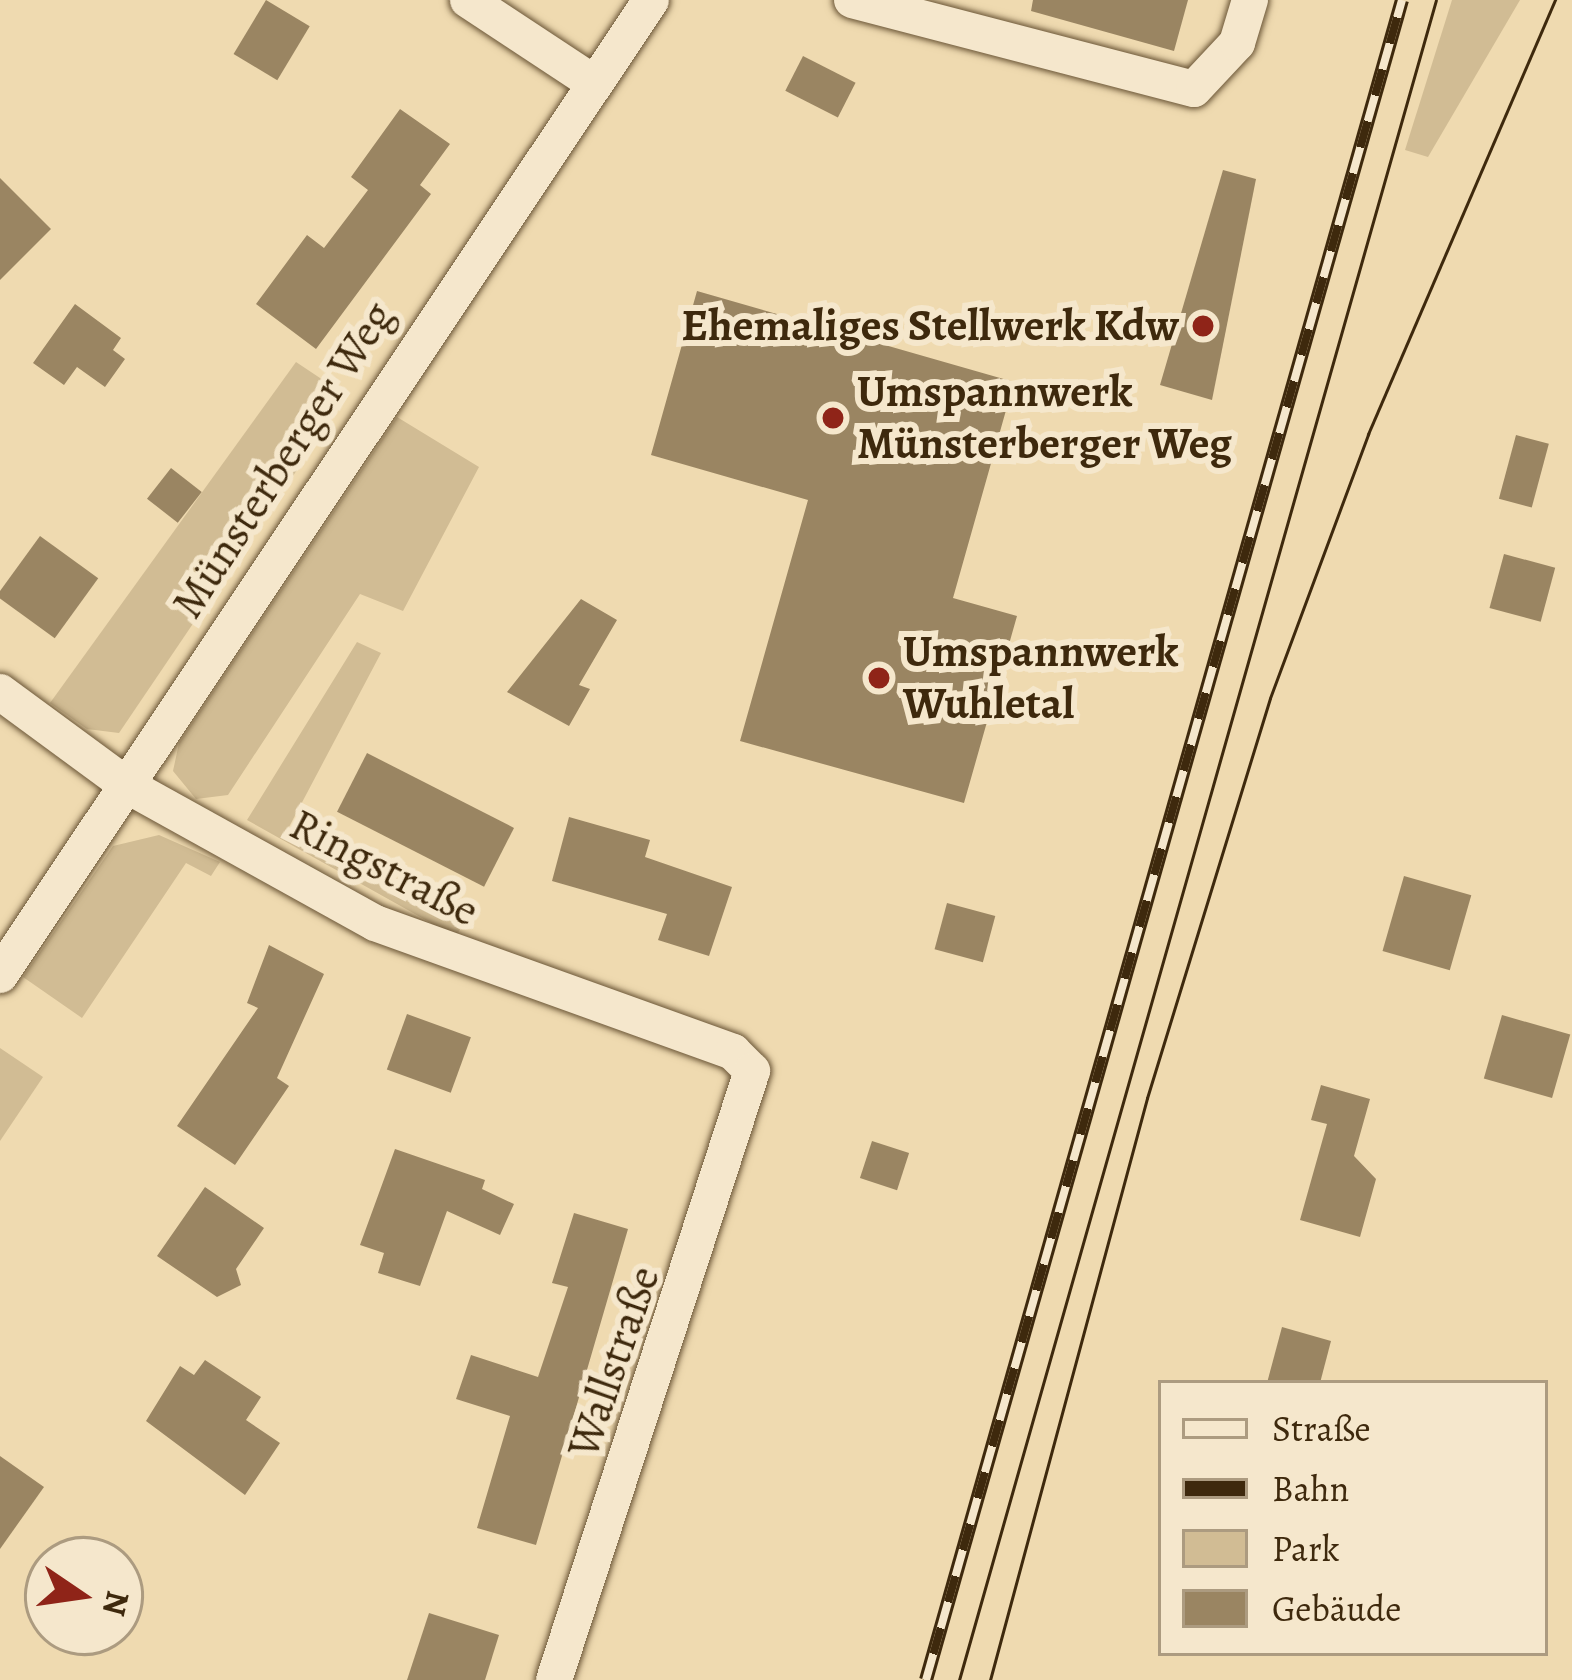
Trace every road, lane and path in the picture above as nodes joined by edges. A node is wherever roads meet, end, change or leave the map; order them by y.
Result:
1 (468, 0) edge
2 (651, 0) edge
3 (852, 0) edge
4 (1250, 0) edge
5 (594, 83) junction
6 (0, 692) edge
7 (128, 786) junction
8 (0, 975) edge
9 (752, 1072) joint
10 (554, 1680) edge

1 - 5 street
2 - 5 street, Münsterberger Weg
3 - 4 street
5 - 7 street, Münsterberger Weg
6 - 7 street, Ringstraße
7 - 8 street, Münsterberger Weg
7 - 9 street, Ringstraße
9 - 10 street, Wallstraße

